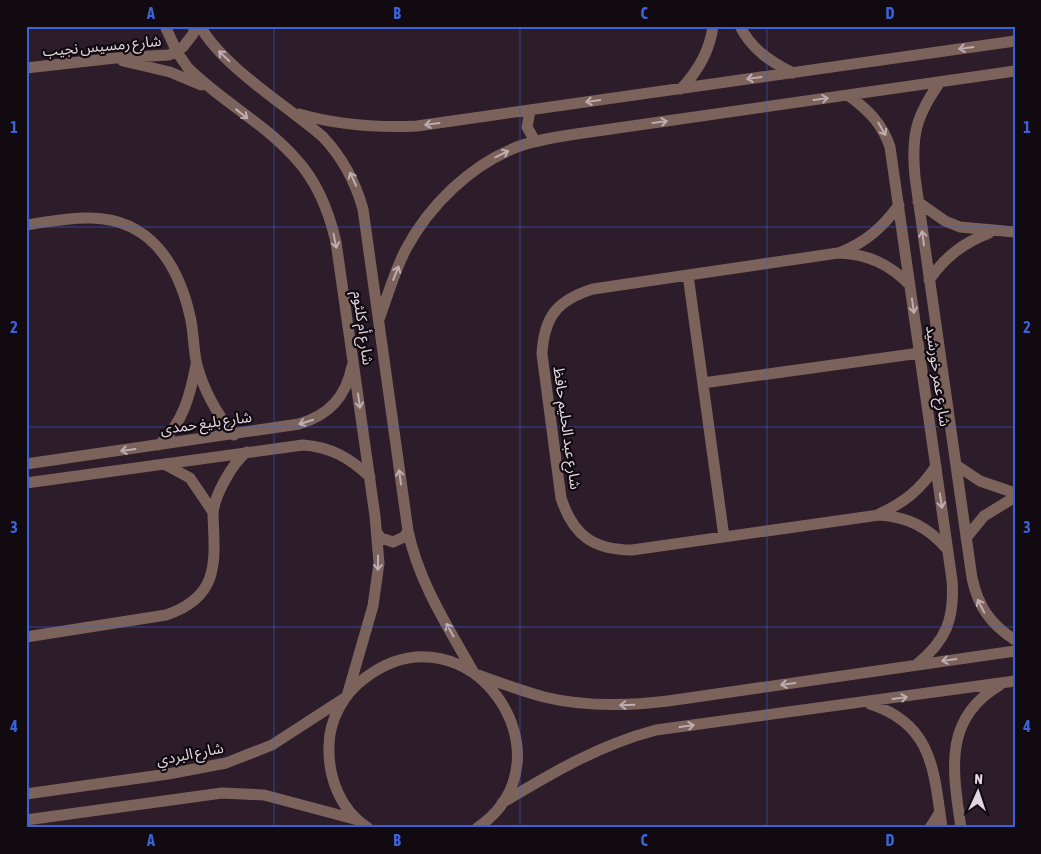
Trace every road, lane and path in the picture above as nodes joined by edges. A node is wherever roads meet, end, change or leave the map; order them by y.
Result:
1 (165, 26) edge
2 (195, 26) edge
3 (200, 26) edge
4 (713, 26) edge
5 (740, 26) edge
6 (1015, 41) edge
7 (177, 52) junction
8 (94, 60) junction
9 (26, 68) edge
10 (793, 72) junction
11 (1015, 72) edge
12 (940, 82) junction
13 (681, 89) junction
14 (216, 94) junction
15 (848, 95) junction
16 (530, 111) junction
17 (292, 112) junction
18 (535, 142) junction
19 (915, 177) junction
20 (895, 179) junction
21 (918, 202) junction
22 (899, 205) junction
23 (26, 225) edge
24 (995, 231) junction
25 (1015, 232) edge
26 (838, 253) junction
27 (688, 275) junction
28 (929, 280) junction
29 (910, 285) junction
30 (379, 318) junction
31 (920, 353) junction
32 (353, 360) junction
33 (196, 363) junction
34 (703, 383) junction
35 (280, 428) junction
36 (234, 435) junction
37 (159, 445) junction
38 (283, 446) junction
39 (249, 451) junction
40 (50, 461) junction
41 (163, 463) junction
42 (26, 464) edge
43 (956, 465) junction
44 (936, 466) junction
45 (370, 477) junction
46 (53, 479) junction
47 (26, 483) edge
48 (1015, 493) edge
49 (1015, 497) edge
50 (213, 512) junction
51 (879, 514) junction
52 (408, 532) junction
53 (377, 534) junction
54 (724, 537) junction
55 (966, 538) junction
56 (947, 549) junction
57 (972, 578) junction
58 (952, 580) junction
59 (26, 637) edge
60 (1015, 640) edge
61 (1015, 651) edge
62 (916, 665) junction
63 (476, 674) junction
64 (1009, 682) edge
65 (346, 697) junction
66 (866, 703) junction
67 (956, 791) junction
68 (26, 794) edge
69 (937, 794) junction
70 (500, 805) junction
71 (940, 812) junction
72 (26, 820) edge
73 (363, 825) edge
74 (961, 825) edge
75 (477, 828) edge
76 (493, 828) edge
77 (930, 828) edge
78 (942, 828) edge
79 (973, 828) edge

1 - 7 street, شارع أم كلثوم
2 - 7 street, شارع رمسيس نجيب
17 -> 3 street, شارع أم كلثوم
4 - 13 street
5 - 10 street
6 -> 10 street
7 - 8 street, شارع رمسيس نجيب
7 - 14 street, شارع أم كلثوم
8 - 9 street, شارع رمسيس نجيب
8 - 14 street
10 -> 13 street
11 - 12 street
12 - 15 street
12 - 19 street, شارع عمر خورشيد
13 -> 16 street
14 -> 32 street, شارع أم كلثوم
18 -> 15 street
15 -> 20 street, شارع عمر خورشيد
16 -> 17 street
16 - 18 street
30 -> 17 street, شارع أم كلثوم
30 -> 18 street
19 - 20 street
19 - 21 street, شارع عمر خورشيد
20 - 22 street, شارع عمر خورشيد
21 - 24 street
28 -> 21 street, شارع عمر خورشيد
22 - 26 street, شارع عبد الحليم حافظ
22 - 29 street, شارع عمر خورشيد
23 - 33 street
24 - 25 street
24 - 28 street
26 - 27 street, شارع عبد الحليم حافظ
26 - 29 street, شارع عبد الحليم حافظ
27 - 34 street
27 - 54 street, شارع عبد الحليم حافظ
28 - 43 street, شارع عمر خورشيد
29 -> 31 street, شارع عمر خورشيد
52 -> 30 street, شارع أم كلثوم
31 - 34 street
31 - 44 street, شارع عمر خورشيد
32 -> 35 street, شارع بليغ حمدى
32 -> 45 street, شارع أم كلثوم
33 - 36 street
33 - 37 street
34 - 54 street
35 - 36 street, شارع بليغ حمدى
35 - 38 street
36 - 37 street, شارع بليغ حمدى
37 -> 40 street, شارع بليغ حمدى
38 - 39 street
38 - 45 street
39 - 41 street
39 - 50 street
40 - 42 street, شارع بليغ حمدى
40 - 46 street
41 - 46 street
41 - 50 street
43 - 48 street
43 - 55 street, شارع عمر خورشيد
44 - 51 street, شارع عبد الحليم حافظ
44 -> 56 street, شارع عمر خورشيد
45 - 53 street, شارع أم كلثوم
46 - 47 street
49 - 55 street
50 - 59 street
51 - 54 street, شارع عبد الحليم حافظ
51 - 56 street, شارع عبد الحليم حافظ
52 - 53 street
63 -> 52 street, شارع أم كلثوم
53 -> 65 street, شارع أم كلثوم
55 - 57 street, شارع عمر خورشيد
56 - 58 street, شارع عمر خورشيد
57 - 58 street
60 -> 57 street, شارع عمر خورشيد
58 - 62 street, شارع عمر خورشيد
61 -> 62 street
62 -> 63 street
63 - 65 street
63 - 70 street
66 -> 64 street
64 - 67 street
65 - 68 street, شارع البردي
65 - 73 street
66 - 69 street
70 -> 66 street
67 - 69 street
67 - 74 street
69 - 71 street
70 - 75 street
70 - 76 street
71 - 77 street
71 - 78 street
72 - 73 street
74 - 79 street

